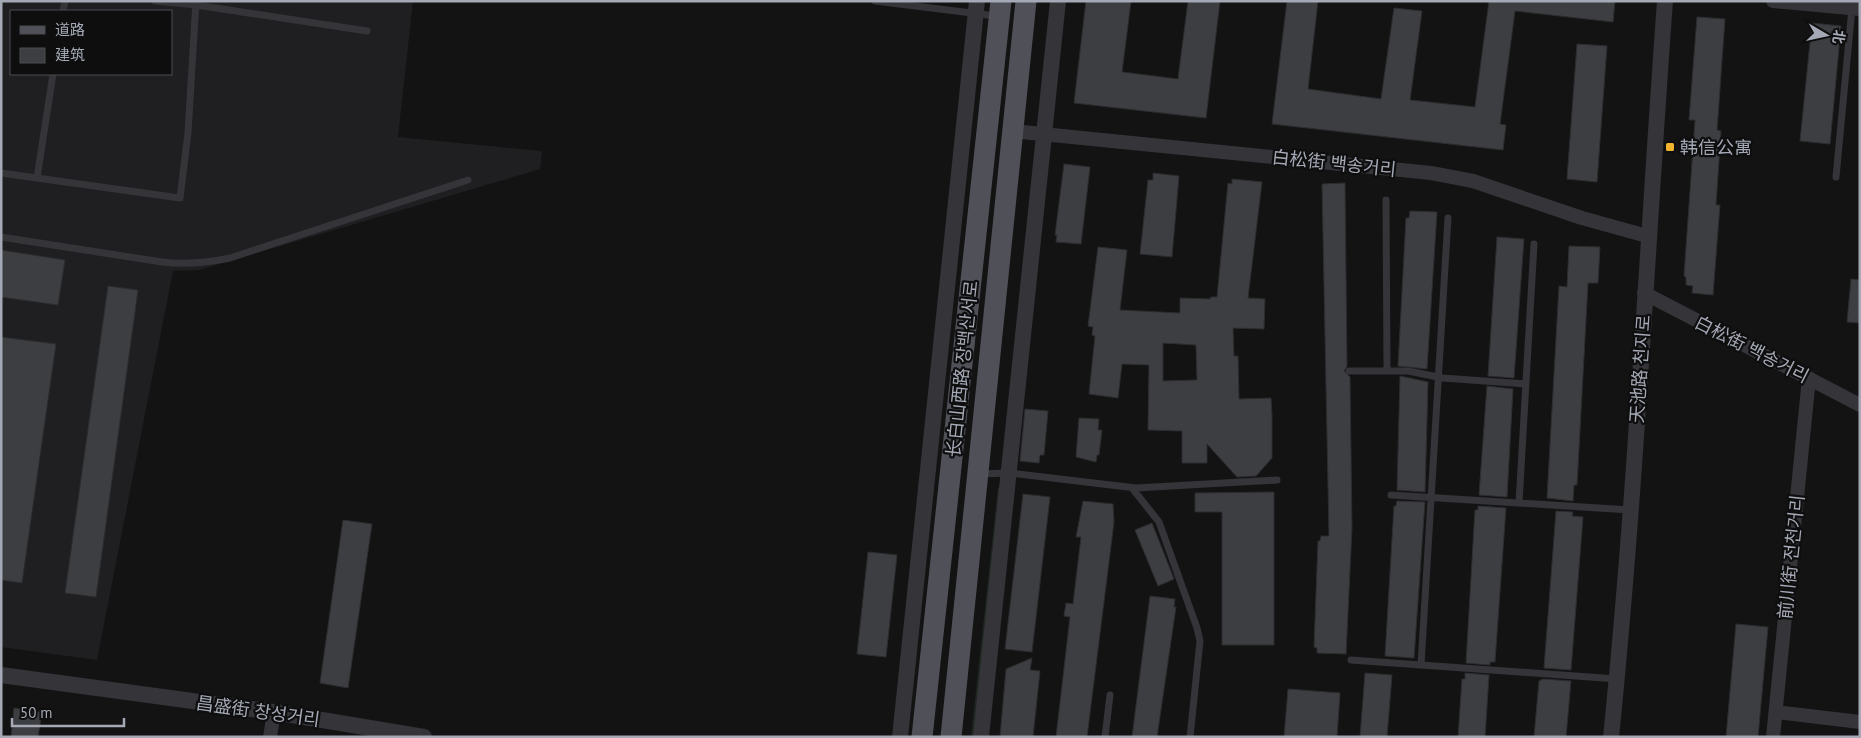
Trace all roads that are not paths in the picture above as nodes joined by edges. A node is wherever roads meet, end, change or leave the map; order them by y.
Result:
1 (155, 1) edge
2 (875, 1) edge
3 (1026, 1) edge
4 (1058, 1) edge
5 (1666, 1) edge
6 (1773, 1) edge
7 (196, 3) edge
8 (977, 7) edge
9 (1856, 8) edge
10 (1001, 9) edge
11 (367, 31) dead end
12 (53, 75) edge
13 (1012, 131) junction
14 (1045, 134) junction
15 (1, 172) edge
16 (1836, 176) dead end
17 (37, 178) junction
18 (468, 180) dead end
19 (1386, 200) dead end
20 (1448, 218) dead end
21 (1647, 236) junction
22 (1, 237) edge
23 (1534, 244) dead end
24 (1644, 293) junction
25 (1349, 371) dead end
26 (1387, 371) junction
27 (1438, 377) junction
28 (1809, 378) junction
29 (1526, 384) junction
30 (1860, 405) edge
31 (1009, 474) junction
32 (976, 475) junction
33 (1277, 480) dead end
34 (1132, 488) junction
35 (1391, 495) dead end
36 (1431, 498) junction
37 (1519, 503) junction
38 (1631, 510) junction
39 (1351, 660) dead end
40 (1421, 665) junction
41 (1, 675) edge
42 (1617, 679) junction
43 (1110, 695) dead end
44 (274, 712) junction
45 (1776, 712) junction
46 (1860, 722) edge
47 (270, 737) edge
48 (424, 737) edge
49 (900, 737) edge
50 (922, 737) edge
51 (951, 737) edge
52 (982, 737) edge
53 (1105, 737) edge
54 (1190, 737) edge
55 (1611, 737) edge
56 (1773, 737) edge

1 - 7 lane
2 - 8 lane
3 - 13 main road, 长白山西路 장백산서로
4 - 14 street
5 - 21 street, 天池路 천지로
6 - 9 street
7 - 11 lane
7 - 17 lane
8 - 10 lane
8 - 49 street, 长白山西路 장백산서로
9 - 16 lane
10 - 50 main road, 长白山西路 장백산서로
12 - 17 lane
13 - 14 street, 白松街 백송거리
13 - 32 main road, 长白山西路 장백산서로
14 - 21 street, 白松街 백송거리
14 - 31 street
15 - 17 lane
18 - 22 lane
19 - 26 lane
20 - 27 lane
21 - 24 street, 天池路 천지로
23 - 29 lane
24 - 28 street, 白松街 백송거리
24 - 38 street, 天池路 천지로
25 - 26 lane
26 - 27 lane
27 - 29 lane
27 - 36 lane
28 - 30 street, 白松街 백송거리
28 - 45 street, 前川街 전천거리
29 - 37 lane
31 - 32 lane
31 - 34 lane
31 - 52 street
32 - 51 main road, 长白山西路 장백산서로
33 - 34 lane
34 - 54 lane
35 - 36 lane
36 - 37 lane
36 - 40 lane
37 - 38 lane
38 - 42 street, 天池路 천지로
39 - 40 lane
40 - 42 lane
41 - 44 street, 昌盛街 창성거리
42 - 55 street, 天池路 천지로
43 - 53 lane
44 - 47 street
44 - 48 street, 昌盛街 창성거리
45 - 46 street
45 - 56 street, 前川街 전천거리

